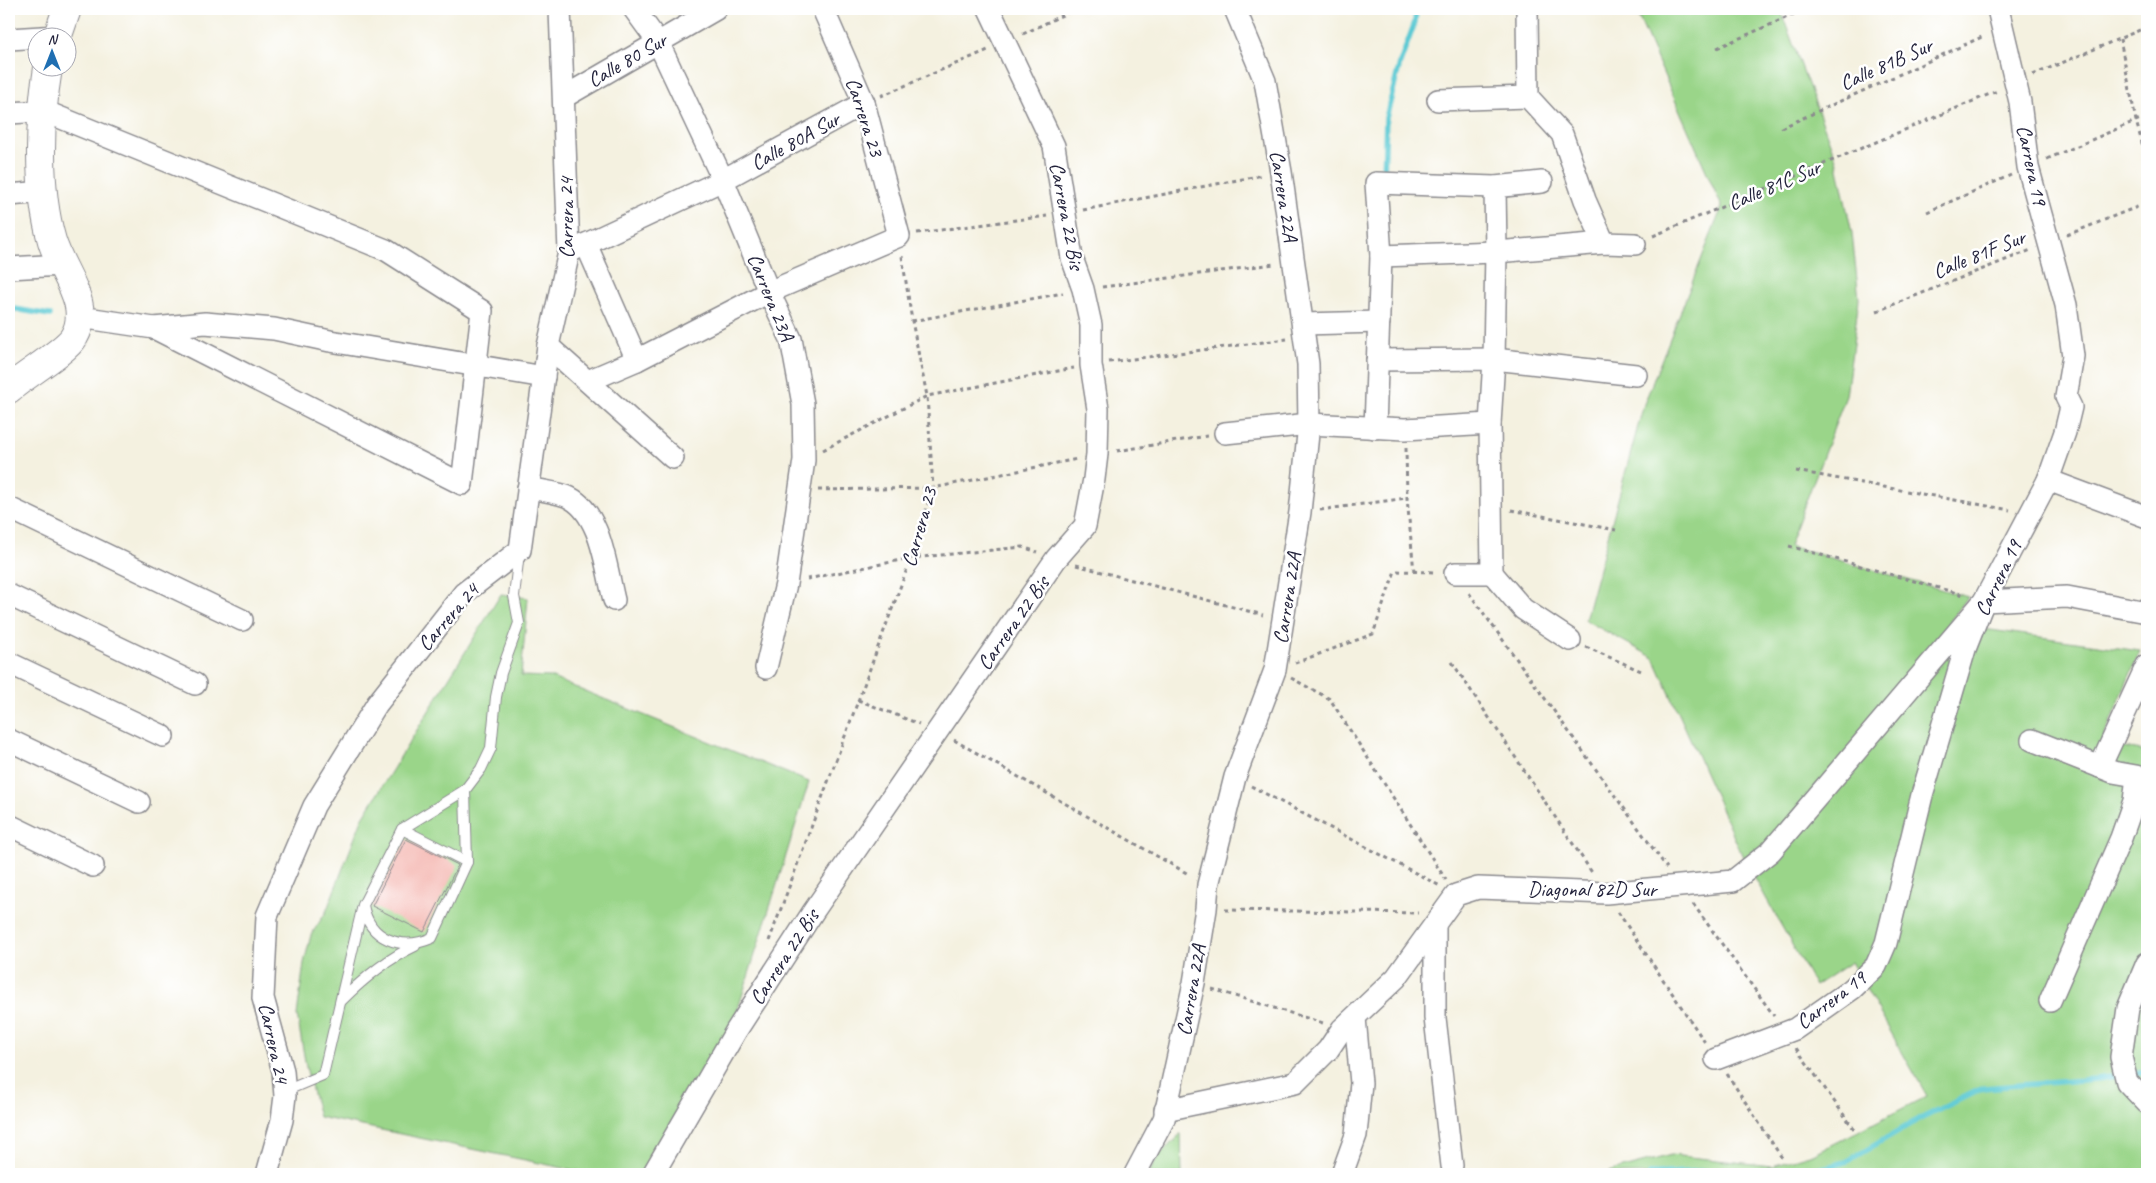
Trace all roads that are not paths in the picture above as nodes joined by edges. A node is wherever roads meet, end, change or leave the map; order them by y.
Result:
1 (67, 9) edge
2 (560, 9) edge
3 (634, 9) edge
4 (716, 9) edge
5 (823, 9) edge
6 (988, 9) edge
7 (1235, 9) edge
8 (1527, 9) edge
9 (2000, 18) edge
10 (60, 28) edge
11 (28, 38) edge
12 (9, 39) edge
13 (658, 42) junction
14 (47, 78) edge
15 (564, 97) junction
16 (1528, 97) junction
17 (1438, 100) dead end
18 (864, 103) junction
19 (44, 111) junction
20 (9, 113) edge
21 (723, 180) junction
22 (1542, 182) dead end
23 (1495, 187) junction
24 (43, 192) junction
25 (9, 195) edge
26 (1604, 243) junction
27 (1635, 244) road end
28 (577, 248) junction
29 (1496, 252) junction
30 (1381, 256) junction
31 (62, 265) junction
32 (9, 268) edge
33 (769, 292) junction
34 (80, 317) junction
35 (1379, 322) junction
36 (154, 328) junction
37 (1304, 330) junction
38 (548, 346) junction
39 (1494, 358) junction
40 (637, 360) junction
41 (1377, 360) junction
42 (476, 366) junction
43 (1636, 375) dead end
44 (544, 377) junction
45 (588, 381) junction
46 (9, 389) edge
47 (1309, 424) junction
48 (1490, 424) junction
49 (1375, 428) junction
50 (1225, 433) road end
51 (673, 458) dead end
52 (2048, 480) junction
53 (528, 488) junction
54 (9, 508) edge
55 (2147, 517) edge
56 (520, 550) junction
57 (1455, 573) road end
58 (1492, 573) junction
59 (9, 595) edge
60 (614, 600) dead end
61 (1984, 601) junction
62 (2147, 612) edge
63 (242, 620) dead end
64 (1570, 640) road end
65 (9, 663) edge
66 (766, 668) dead end
67 (2146, 673) edge
68 (194, 684) dead end
69 (163, 736) dead end
70 (9, 740) edge
71 (2032, 740) dead end
72 (2100, 767) junction
73 (2142, 778) edge
74 (466, 790) junction
75 (139, 802) dead end
76 (9, 826) edge
77 (402, 829) junction
78 (467, 862) junction
79 (93, 866) dead end
80 (363, 905) junction
81 (1438, 919) junction
82 (432, 938) junction
83 (2147, 963) edge
84 (2143, 985) edge
85 (2050, 1001) dead end
86 (340, 1002) junction
87 (1349, 1023) junction
88 (1716, 1059) dead end
89 (285, 1091) junction
90 (2147, 1103) edge
91 (1166, 1110) junction
92 (1452, 1166) dead end
93 (267, 1174) edge
94 (653, 1174) edge
95 (1135, 1174) edge
96 (1342, 1174) edge

1 - 10 street
2 - 15 street, Carrera 24
3 - 13 street, Carrera 23A
4 - 13 street, Calle 80 Sur
5 - 18 street, Carrera 23
6 - 94 street, Carrera 22 Bis
7 - 37 street, Carrera 22A
8 - 16 street
9 - 52 street, Carrera 19
11 - 12 street
13 - 15 street, Calle 80 Sur
13 - 21 street, Carrera 23A
14 - 19 street
15 - 28 street, Carrera 24
16 - 17 street
16 - 26 street
18 - 21 street, Calle 80A Sur
18 - 33 street, Carrera 23
19 - 20 street
19 - 24 street
19 - 42 street
21 - 28 street, Calle 80A Sur
21 - 33 street, Carrera 23A
22 - 23 street
23 - 29 street
23 - 30 street
24 - 25 street
24 - 31 street
26 - 27 street
26 - 29 street
28 - 38 street, Carrera 24
28 - 40 street
29 - 30 street
29 - 39 street
30 - 35 street
31 - 32 street
31 - 34 street
33 - 40 street
33 - 66 street, Carrera 23A
34 - 36 street
34 - 46 street
35 - 37 street
35 - 41 street
36 - 42 street
36 - 42 street
37 - 47 street, Carrera 22A
38 - 44 street, Carrera 24
38 - 45 street
39 - 41 street
39 - 43 street
39 - 48 street
40 - 45 street
41 - 49 street
42 - 44 street
44 - 53 street, Carrera 24
45 - 51 street
47 - 49 street
47 - 50 street
47 - 91 street, Carrera 22A
48 - 49 street
48 - 58 street
52 - 55 street
52 - 61 street, Carrera 19
53 - 56 street, Carrera 24
53 - 60 street
54 - 63 street
56 - 74 lane
56 - 89 street, Carrera 24
57 - 58 street
58 - 64 street
59 - 68 street
61 - 62 street
61 - 81 street, Diagonal 82D Sur
61 - 88 street, Carrera 19
65 - 69 street
67 - 72 street
70 - 75 street
71 - 72 street
72 - 73 street
73 - 85 street
74 - 77 lane
74 - 78 lane
76 - 79 street
77 - 78 lane
77 - 80 lane
78 - 82 lane
80 - 82 lane
80 - 86 lane
81 - 87 street
81 - 92 street
82 - 86 lane
83 - 84 street
84 - 90 street
86 - 89 lane
87 - 91 street
87 - 96 street
89 - 93 street, Carrera 24
91 - 95 street, Carrera 22A

